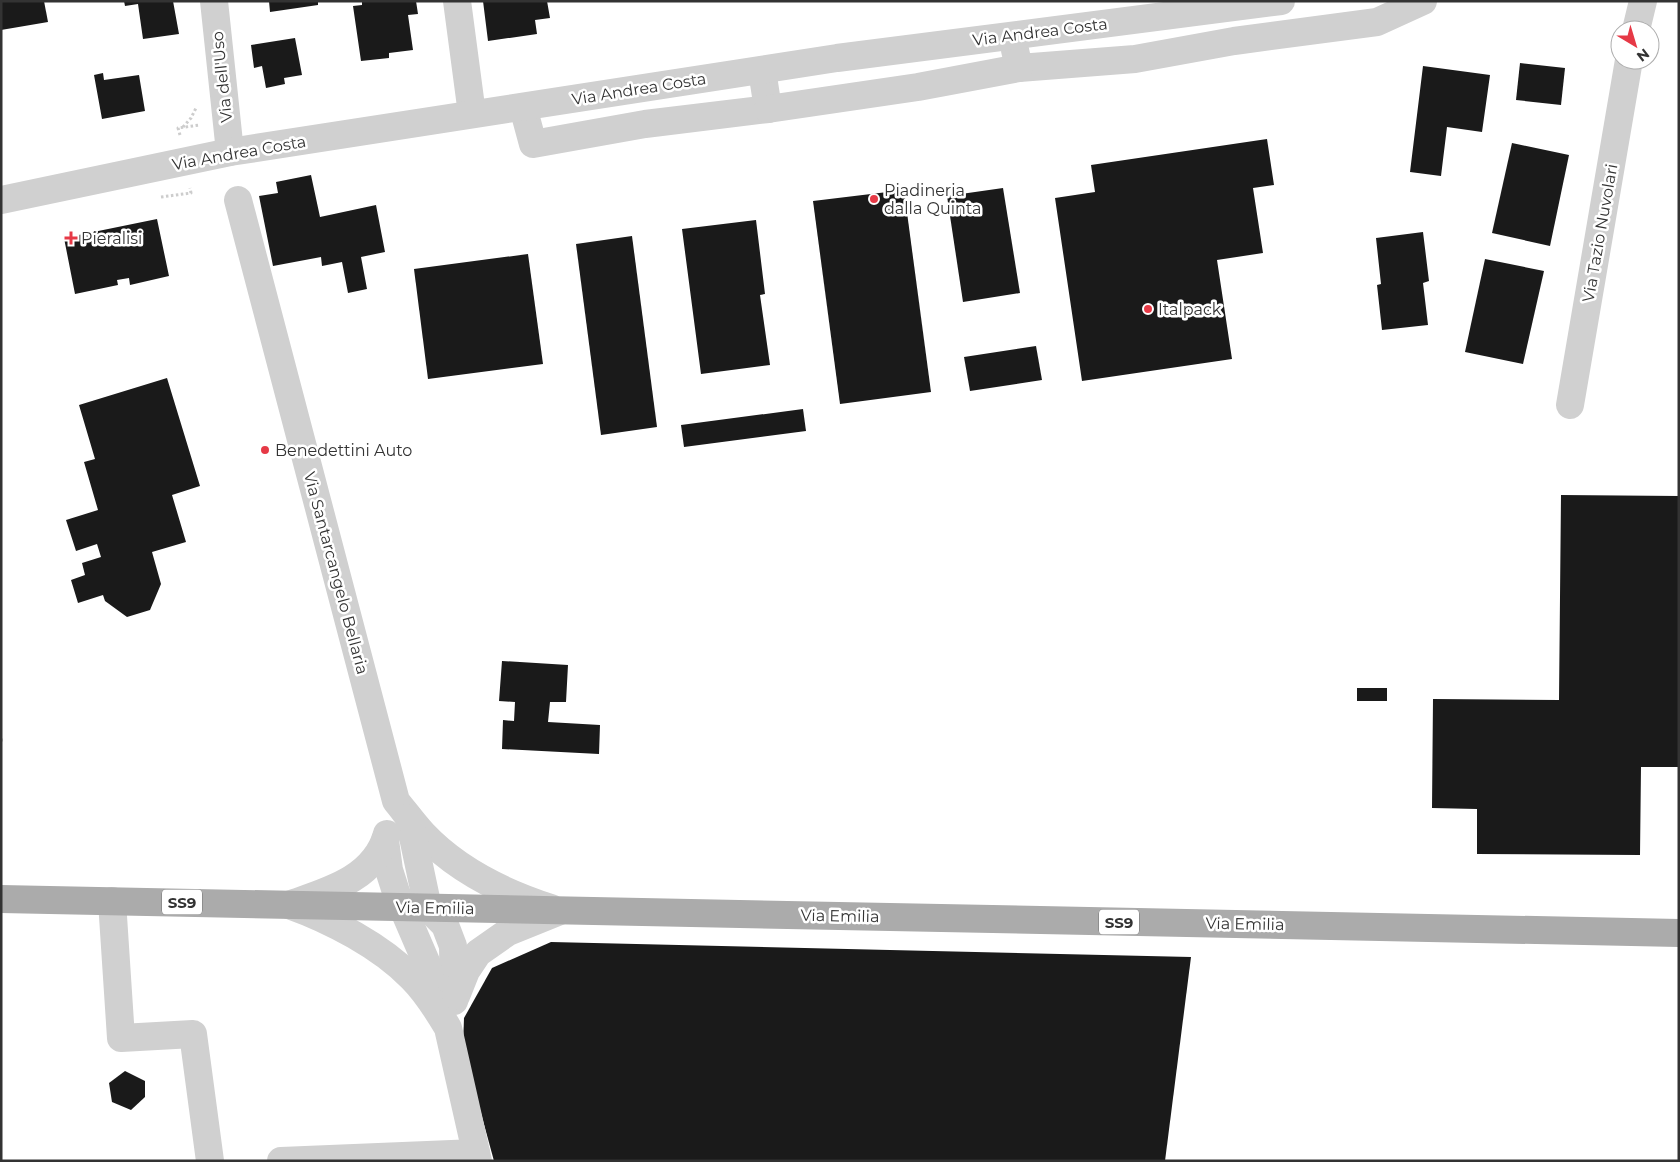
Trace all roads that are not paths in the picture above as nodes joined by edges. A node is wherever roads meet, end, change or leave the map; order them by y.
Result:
1 (214, 1) edge
2 (456, 1) edge
3 (1281, 1) edge
4 (1423, 1) edge
5 (1643, 1) edge
6 (1638, 20) edge
7 (1013, 35) junction
8 (1019, 68) junction
9 (762, 70) junction
10 (1628, 70) edge
11 (523, 107) junction
12 (768, 110) junction
13 (472, 114) junction
14 (230, 152) junction
15 (1, 200) edge
16 (238, 200) dead end
17 (1570, 405) dead end
18 (402, 809) junction
19 (385, 840) junction
20 (1, 899) edge
21 (112, 901) junction
22 (288, 905) junction
23 (416, 908) junction
24 (560, 911) junction
25 (1679, 933) edge
26 (446, 1013) junction
27 (477, 1157) edge
28 (445, 1158) edge
29 (210, 1161) edge
30 (281, 1161) edge

1 - 14 street, Via dell'Uso
2 - 13 street
3 - 7 street, Via Andrea Costa
4 - 8 street
5 - 6 street
7 - 8 street
7 - 9 street, Via Andrea Costa
8 - 12 street
9 - 11 street, Via Andrea Costa
9 - 12 street
10 - 17 street, Via Tazio Nuvolari
11 - 12 street
11 - 13 street, Via Andrea Costa
13 - 14 street, Via Andrea Costa
14 - 15 street, Via Andrea Costa
16 - 18 street, Via Santarcangelo Bellaria
18 - 19 street
18 - 23 street, Via Santarcangelo Bellaria
18 - 24 street, Via Santarcangelo Bellaria
19 - 22 street
19 - 23 street
20 - 21 main road, Via Emilia / SS9
21 - 22 main road, Via Emilia / SS9
21 - 29 street
22 - 23 main road, Via Emilia / SS9
22 - 26 street
23 - 24 main road, Via Emilia / SS9
23 - 26 street
24 - 25 main road, Via Emilia / SS9
24 - 26 street
26 - 27 street
27 - 28 street
28 - 30 street

